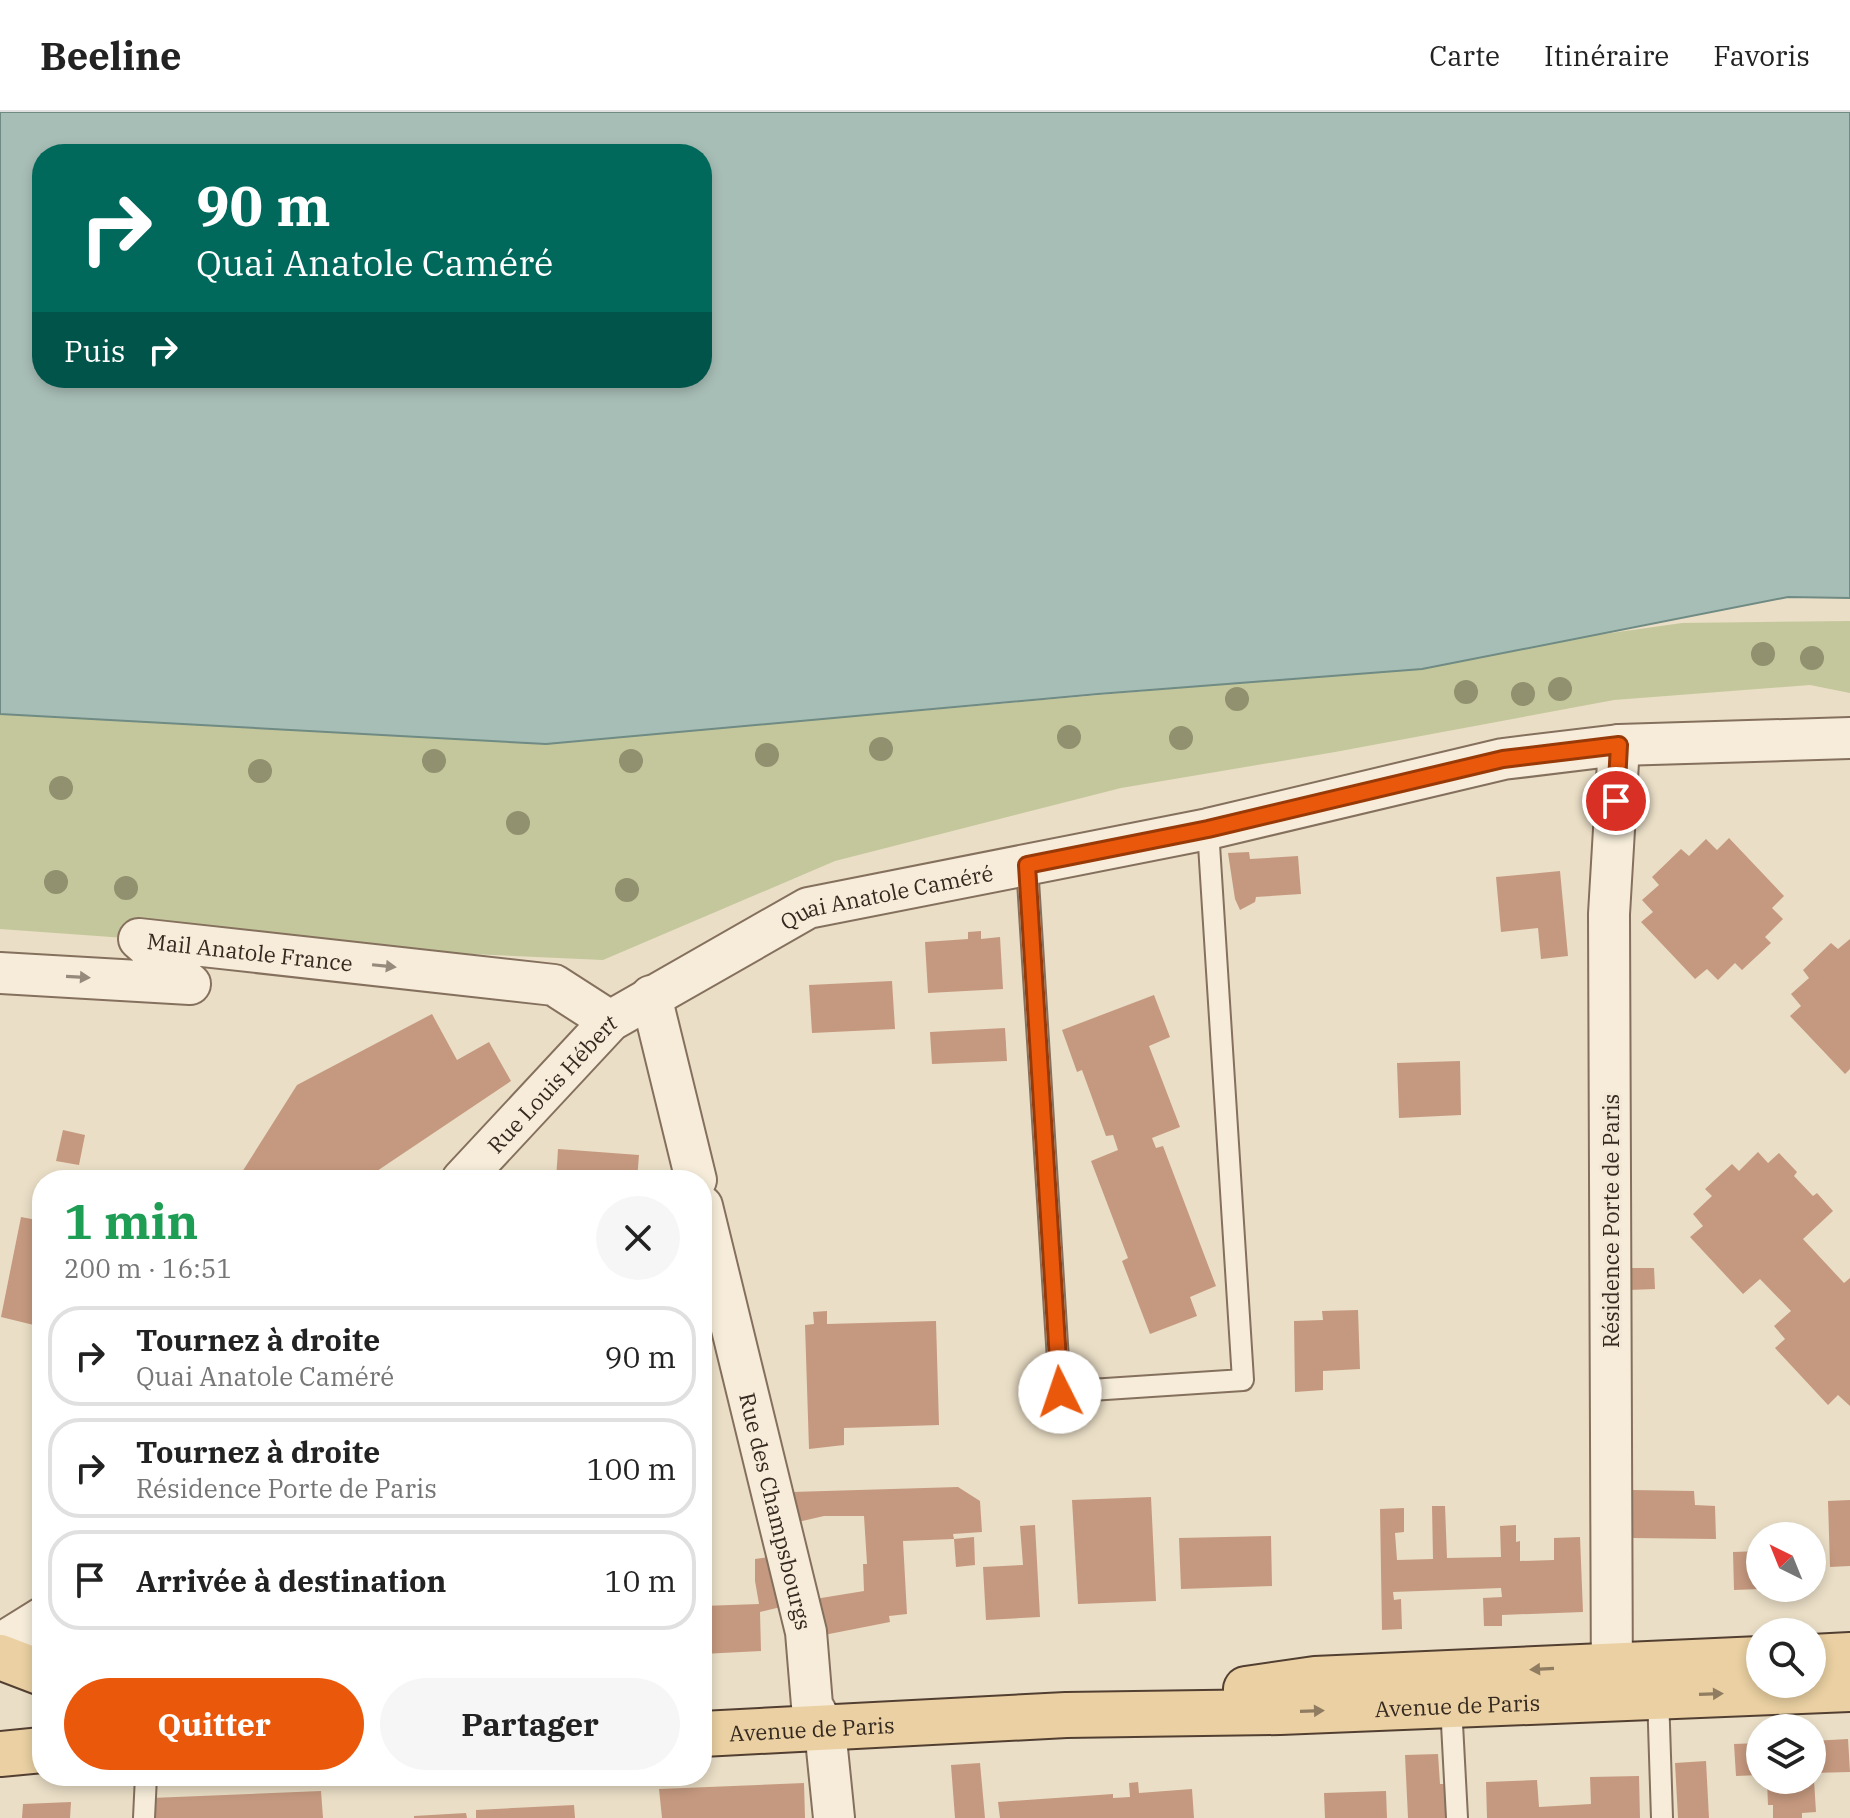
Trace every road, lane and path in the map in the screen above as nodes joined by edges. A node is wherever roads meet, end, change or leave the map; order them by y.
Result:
1 (1850, 738) edge
2 (1619, 745) junction
3 (1208, 829) junction
4 (1027, 865) junction
5 (0, 973) edge
6 (651, 996) junction
7 (610, 1021) junction
8 (471, 1170) edge
9 (694, 1170) edge
10 (712, 1247) edge
11 (32, 1624) edge
12 (0, 1644) edge
13 (1850, 1655) edge
14 (1826, 1656) edge
15 (0, 1657) edge
16 (1746, 1662) edge
17 (32, 1669) edge
18 (1658, 1680) junction
19 (1612, 1682) junction
20 (1850, 1689) edge
21 (1451, 1705) junction
22 (1066, 1715) junction
23 (825, 1729) junction
24 (712, 1734) edge
25 (32, 1751) edge
26 (0, 1754) edge
27 (146, 1786) edge
28 (144, 1818) edge
29 (834, 1818) edge
30 (1457, 1818) edge
31 (1662, 1818) edge

1 - 2 street, Quai Anatole Caméré
2 - 3 street, Quai Anatole Caméré
2 - 19 street, Résidence Porte de Paris
3 - 4 street, Quai Anatole Caméré
3 - 4 lane
4 - 6 street, Quai Anatole Caméré
5 -> 7 street, Mail Anatole France
6 - 7 street, Rue Louis Hébert
6 - 9 street
7 - 8 street, Rue Louis Hébert
10 - 23 street, Rue des Champsbourgs
11 - 12 street
13 - 14 main road
15 - 17 main road
16 - 18 main road, Avenue de Paris
18 - 19 main road, Avenue de Paris
18 -> 20 main road, Avenue de Paris
18 - 31 lane
19 - 21 main road, Avenue de Paris
19 -> 22 main road, Avenue de Paris
22 -> 21 main road, Avenue de Paris
21 - 30 lane
22 - 23 main road, Avenue de Paris
23 - 24 main road, Avenue de Paris
23 - 29 street, Rue des Champsbourgs
25 - 26 main road
27 - 28 lane

